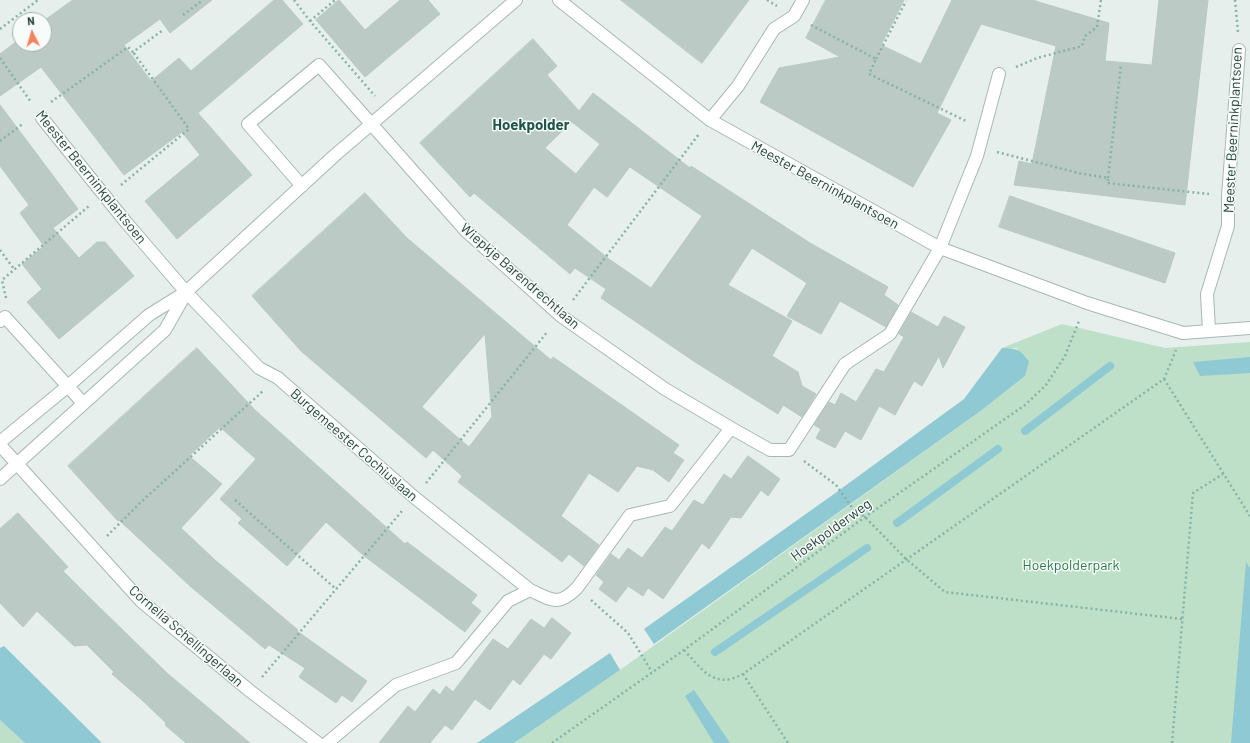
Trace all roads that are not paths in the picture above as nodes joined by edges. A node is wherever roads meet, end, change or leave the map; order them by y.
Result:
1 (516, 0) edge
2 (559, 0) edge
3 (804, 0) edge
4 (1239, 50) road end
5 (999, 74) road end
6 (40, 115) road end
7 (710, 120) junction
8 (371, 125) junction
9 (302, 186) junction
10 (940, 248) junction
11 (186, 292) junction
12 (2, 319) edge
13 (1250, 328) edge
14 (1209, 330) junction
15 (68, 386) junction
16 (83, 403) junction
17 (731, 428) junction
18 (0, 442) edge
19 (0, 445) edge
20 (17, 464) junction
21 (0, 479) edge
22 (530, 590) junction
23 (318, 743) edge
24 (327, 743) edge

1 - 8 street
2 - 7 street, Meester Beerninkplantsoen
3 - 7 street
4 - 14 street, Meester Beerninkplantsoen
5 - 10 street
6 - 11 street, Meester Beerninkplantsoen
7 - 10 street, Meester Beerninkplantsoen
8 - 9 street
8 - 9 street
8 - 17 street, Wiepkje Barendrechtlaan
9 - 11 street
10 - 14 street, Meester Beerninkplantsoen
10 - 17 street, Wiepkje Barendrechtlaan
11 - 15 street
11 - 16 street
11 - 22 street, Burgemeester Cochiuslaan
12 - 15 street
13 - 14 street, Meester Beerninkplantsoen
15 - 16 street
15 - 18 street
16 - 20 street
17 - 22 street, Burgemeester Cochiuslaan
19 - 20 street
20 - 21 street
20 - 23 street, Cornelia Schellingerlaan
22 - 24 street

